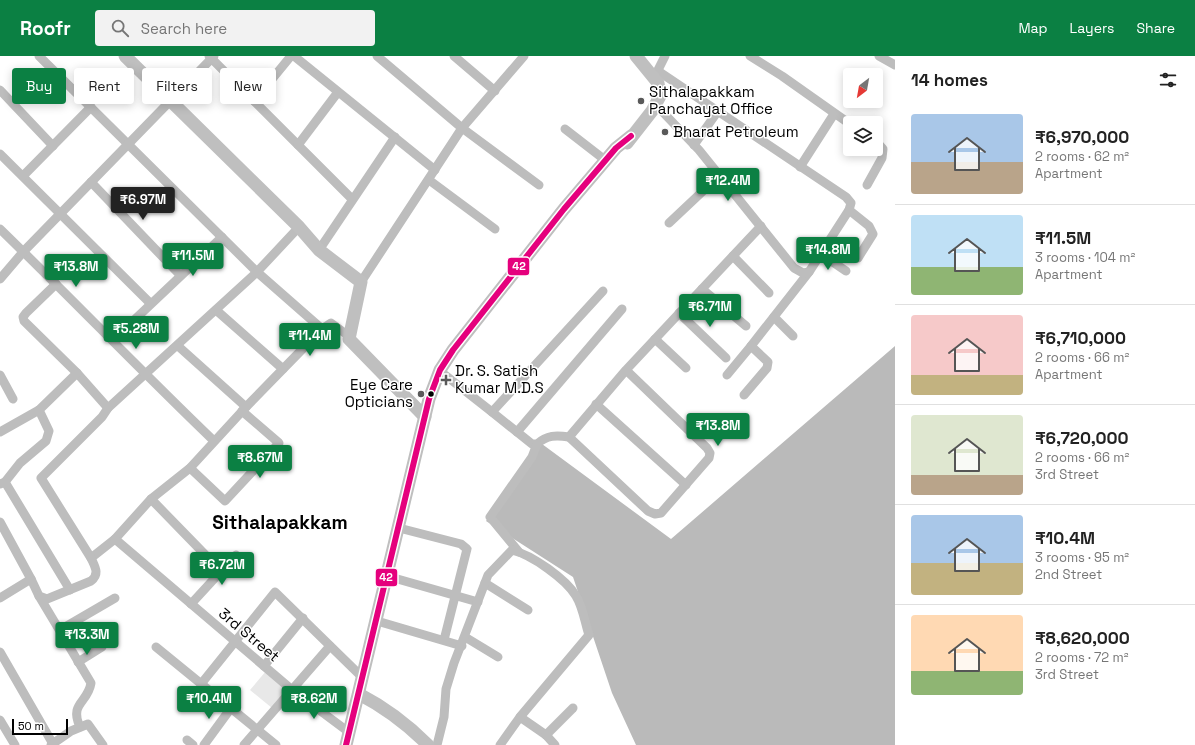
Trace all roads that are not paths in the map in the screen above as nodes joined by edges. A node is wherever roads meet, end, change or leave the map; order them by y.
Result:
1 (39, 56) edge
2 (125, 56) edge
3 (291, 56) edge
4 (294, 56) edge
5 (377, 56) edge
6 (454, 56) edge
7 (524, 56) edge
8 (629, 56) edge
9 (636, 56) edge
10 (665, 56) edge
11 (750, 56) edge
12 (879, 56) edge
13 (211, 57) edge
14 (895, 65) edge
15 (201, 68) edge
16 (222, 68) edge
17 (645, 68) junction
18 (142, 73) edge
19 (276, 74) edge
20 (656, 74) junction
21 (0, 90) edge
22 (495, 91) junction
23 (338, 92) junction
24 (169, 104) edge
25 (173, 104) edge
26 (257, 104) edge
27 (656, 105) junction
28 (91, 107) junction
29 (718, 111) junction
30 (834, 114) junction
31 (843, 120) edge
32 (462, 128) junction
33 (565, 129) dead end
34 (631, 136) junction
35 (395, 137) junction
36 (128, 143) junction
37 (298, 145) junction
38 (694, 145) junction
39 (53, 146) junction
40 (0, 154) edge
41 (882, 156) edge
42 (606, 160) junction
43 (800, 167) junction
44 (435, 170) junction
45 (720, 175) junction
46 (23, 176) junction
47 (429, 180) junction
48 (91, 182) junction
49 (540, 185) dead end
50 (867, 185) dead end
51 (352, 198) junction
52 (849, 210) junction
53 (61, 213) junction
54 (668, 223) dead end
55 (761, 226) junction
56 (299, 227) junction
57 (0, 229) edge
58 (495, 229) dead end
59 (222, 237) junction
60 (319, 250) junction
61 (23, 252) junction
62 (820, 254) junction
63 (733, 256) junction
64 (858, 258) dead end
65 (846, 271) dead end
66 (257, 272) junction
67 (809, 272) junction
68 (180, 275) junction
69 (0, 279) edge
70 (361, 282) junction
71 (56, 284) junction
72 (702, 289) junction
73 (603, 291) dead end
74 (769, 293) dead end
75 (150, 302) junction
76 (622, 309) dead end
77 (216, 310) junction
78 (679, 313) junction
79 (774, 317) junction
80 (746, 326) dead end
81 (322, 330) junction
82 (794, 336) dead end
83 (350, 337) junction
84 (654, 339) junction
85 (113, 340) junction
86 (178, 346) junction
87 (751, 346) junction
88 (726, 358) dead end
89 (686, 368) dead end
90 (283, 369) junction
91 (626, 370) junction
92 (77, 373) junction
93 (144, 374) junction
94 (0, 375) edge
95 (445, 375) junction
96 (727, 375) dead end
97 (744, 395) dead end
98 (13, 399) dead end
99 (596, 404) junction
100 (108, 408) junction
101 (244, 409) junction
102 (39, 410) junction
103 (492, 412) junction
104 (425, 417) junction
105 (0, 432) edge
106 (517, 432) junction
107 (569, 437) junction
108 (214, 441) junction
109 (537, 444) junction
110 (190, 468) junction
111 (2, 483) edge
112 (686, 486) junction
113 (151, 499) junction
114 (0, 522) edge
115 (399, 528) junction
116 (115, 539) junction
117 (519, 552) junction
118 (236, 555) dead end
119 (91, 558) junction
120 (222, 571) junction
121 (387, 576) junction
122 (31, 579) junction
123 (485, 583) junction
124 (70, 590) junction
125 (39, 596) junction
126 (456, 596) junction
127 (0, 598) edge
128 (115, 598) dead end
129 (478, 602) junction
130 (192, 604) junction
131 (528, 610) dead end
132 (303, 618) junction
133 (377, 621) junction
134 (60, 630) junction
135 (444, 640) junction
136 (235, 641) junction
137 (463, 642) junction
138 (330, 646) junction
139 (102, 647) dead end
140 (156, 647) dead end
141 (0, 652) edge
142 (498, 657) dead end
143 (78, 662) junction
144 (264, 666) junction
145 (363, 678) junction
146 (201, 684) junction
147 (291, 689) junction
148 (359, 694) junction
149 (231, 708) junction
150 (573, 708) dead end
151 (520, 717) junction
152 (0, 720) edge
153 (80, 727) junction
154 (257, 730) junction
155 (546, 736) junction
156 (348, 740) edge
157 (52, 744) edge
158 (102, 744) edge
159 (15, 745) edge
160 (204, 745) edge
161 (244, 745) edge
162 (276, 745) edge
163 (428, 745) edge
164 (437, 745) edge
165 (500, 745) edge
166 (555, 745) edge

1 - 28 street
2 - 18 street
3 - 19 street
4 - 23 street
5 - 32 street
6 - 22 street
7 - 22 street
8 - 17 street
9 - 17 street
10 - 20 street
11 - 30 street
12 - 14 street
13 - 15 street
13 - 16 street
17 - 20 street
20 - 27 street
20 - 29 street
21 - 39 street
22 - 32 street
23 - 35 street
23 - 37 street
24 - 36 street
25 - 56 street
26 - 37 street
27 - 34 street
27 - 38 street
28 - 36 street
28 - 39 street
29 - 38 street
29 - 43 street
30 - 31 street
30 - 43 street
32 - 44 street
32 - 49 street
33 - 42 street
34 - 42 street
34 - 95 street
35 - 44 street
35 - 51 street
36 - 48 street
36 - 59 street
37 - 51 street
38 - 45 street
39 - 46 street
40 - 46 street
41 - 50 street
42 - 104 street
43 - 52 street
44 - 47 street
45 - 54 street
45 - 55 street
46 - 53 street
47 - 58 street
47 - 70 street
48 - 53 street
48 - 68 street
51 - 60 street
52 - 62 street
52 - 64 street
53 - 61 street
53 - 75 street
55 - 63 street
55 - 67 street
56 - 60 street
56 - 66 street
57 - 61 street
59 - 66 street
59 - 68 street
60 - 70 street
61 - 69 street
61 - 71 street
62 - 65 street
62 - 67 street
63 - 72 street
63 - 74 street
66 - 77 street
66 - 81 street
67 - 79 street
68 - 75 street
70 - 83 street
71 - 85 street
71 - 92 street
72 - 78 street
72 - 80 street
73 - 103 street
75 - 85 street
76 - 106 street
77 - 86 street
77 - 90 street
78 - 84 street
78 - 88 street
79 - 82 street
79 - 87 street
81 - 83 street
81 - 90 street
83 - 104 street
84 - 89 street
84 - 91 street
85 - 93 street
86 - 93 street
86 - 101 street
87 - 96 street
87 - 97 street
90 - 101 street
91 - 99 street
91 - 112 street
92 - 100 street
92 - 102 street
93 - 100 street
93 - 108 street
94 - 98 street
95 - 103 street
95 - 104 street
99 - 107 street
99 - 112 street
100 - 119 street
101 - 108 street
101 - 110 street
102 - 105 street
102 - 111 street
103 - 106 street
104 - 115 street
106 - 109 street
107 - 109 street
107 - 112 street
108 - 110 street
109 - 117 street
110 - 113 street
111 - 124 street
113 - 116 street
113 - 120 street
114 - 122 street
115 - 121 street
115 - 126 street
116 - 119 street
116 - 130 street, 3rd Street
117 - 123 street
117 - 151 street
118 - 120 street
119 - 124 street
120 - 130 street
121 - 126 street
121 - 133 street
122 - 125 street
122 - 127 street
123 - 129 street
123 - 131 street
124 - 125 street
125 - 134 street
126 - 129 street
126 - 135 street
128 - 134 street
129 - 137 street
130 - 136 street, 3rd Street
132 - 136 street
132 - 138 street
132 - 144 street
133 - 135 street
133 - 145 street
134 - 143 street
135 - 137 street
136 - 144 street, 3rd Street
136 - 146 street
137 - 142 street
137 - 164 street
138 - 145 street
138 - 147 street
139 - 143 street
140 - 146 street
141 - 157 street
143 - 153 street
144 - 147 street, 3rd Street
145 - 148 street
146 - 149 street
147 - 154 street
147 - 156 street, 3rd Street
148 - 156 street
148 - 163 street
149 - 154 street
149 - 160 street
150 - 155 street
151 - 155 street
151 - 165 street
152 - 159 street
153 - 157 street
153 - 158 street
154 - 161 street
154 - 162 street
155 - 166 street

